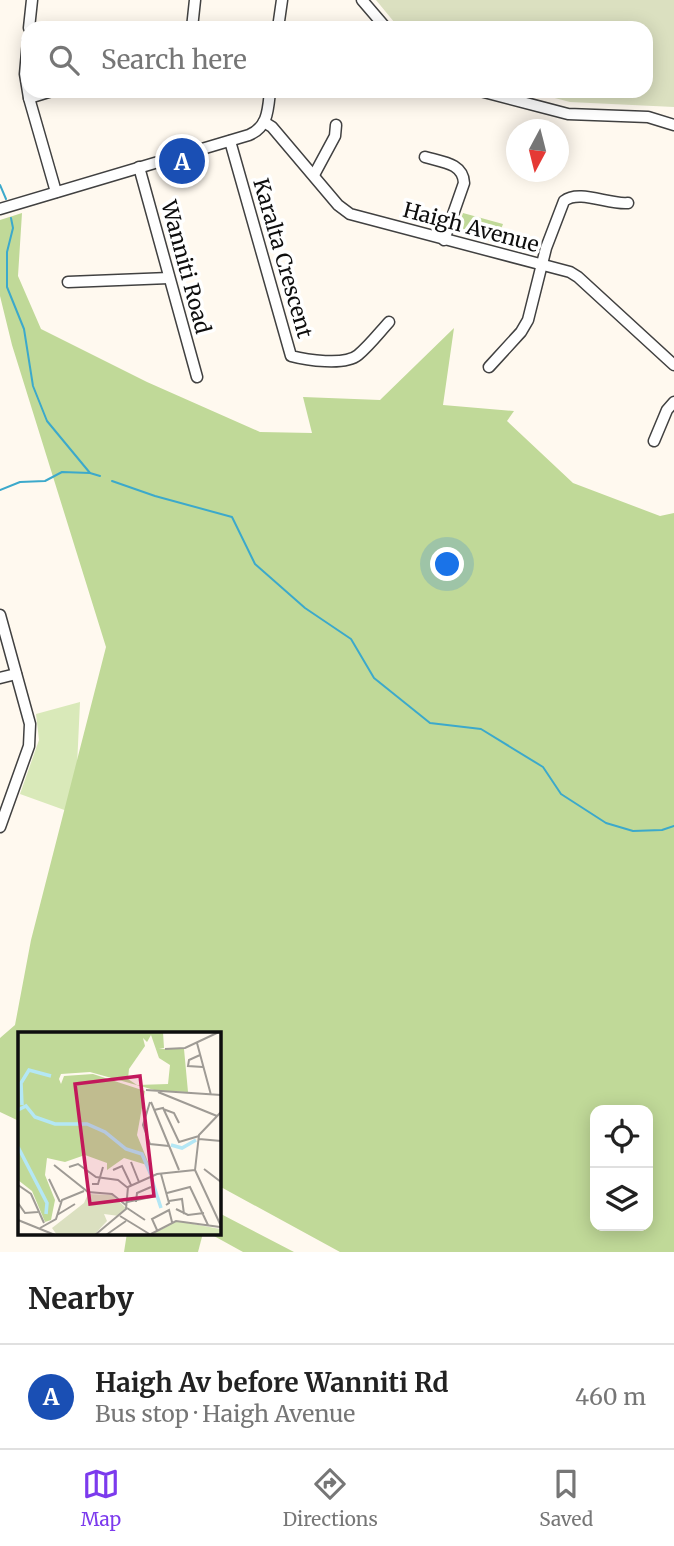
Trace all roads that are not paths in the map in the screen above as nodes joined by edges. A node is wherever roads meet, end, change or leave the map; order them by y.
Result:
1 (32, 0) edge
2 (195, 0) edge
3 (282, 0) edge
4 (362, 0) edge
5 (30, 21) edge
6 (193, 21) edge
7 (279, 21) edge
8 (380, 21) edge
9 (29, 98) edge
10 (269, 98) edge
11 (507, 98) edge
12 (264, 122) junction
13 (336, 125) dead end
14 (674, 125) edge
15 (230, 141) junction
16 (425, 157) dead end
17 (139, 167) junction
18 (314, 175) junction
19 (56, 192) junction
20 (628, 204) dead end
21 (0, 209) edge
22 (444, 240) junction
23 (542, 265) junction
24 (169, 278) junction
25 (68, 282) dead end
26 (389, 322) dead end
27 (674, 365) edge
28 (489, 367) dead end
29 (197, 377) dead end
30 (674, 402) edge
31 (654, 441) dead end
32 (0, 615) edge
33 (16, 674) junction
34 (0, 678) edge
35 (5, 798) edge
36 (0, 827) edge

1 - 5 street
2 - 6 street
3 - 7 street
4 - 8 street
9 - 19 street
10 - 12 street
11 - 14 street
12 - 15 street
12 - 18 street, Haigh Avenue
13 - 18 street
15 - 17 street
15 - 26 street, Karalta Crescent
16 - 22 street
17 - 19 street
17 - 24 street, Wanniti Road
18 - 22 street, Haigh Avenue
19 - 21 street
20 - 23 street
22 - 23 street, Haigh Avenue
23 - 27 street, Haigh Avenue
23 - 28 street
24 - 25 street
24 - 29 street, Wanniti Road
30 - 31 street
32 - 33 street
33 - 34 street
33 - 35 street
35 - 36 street

